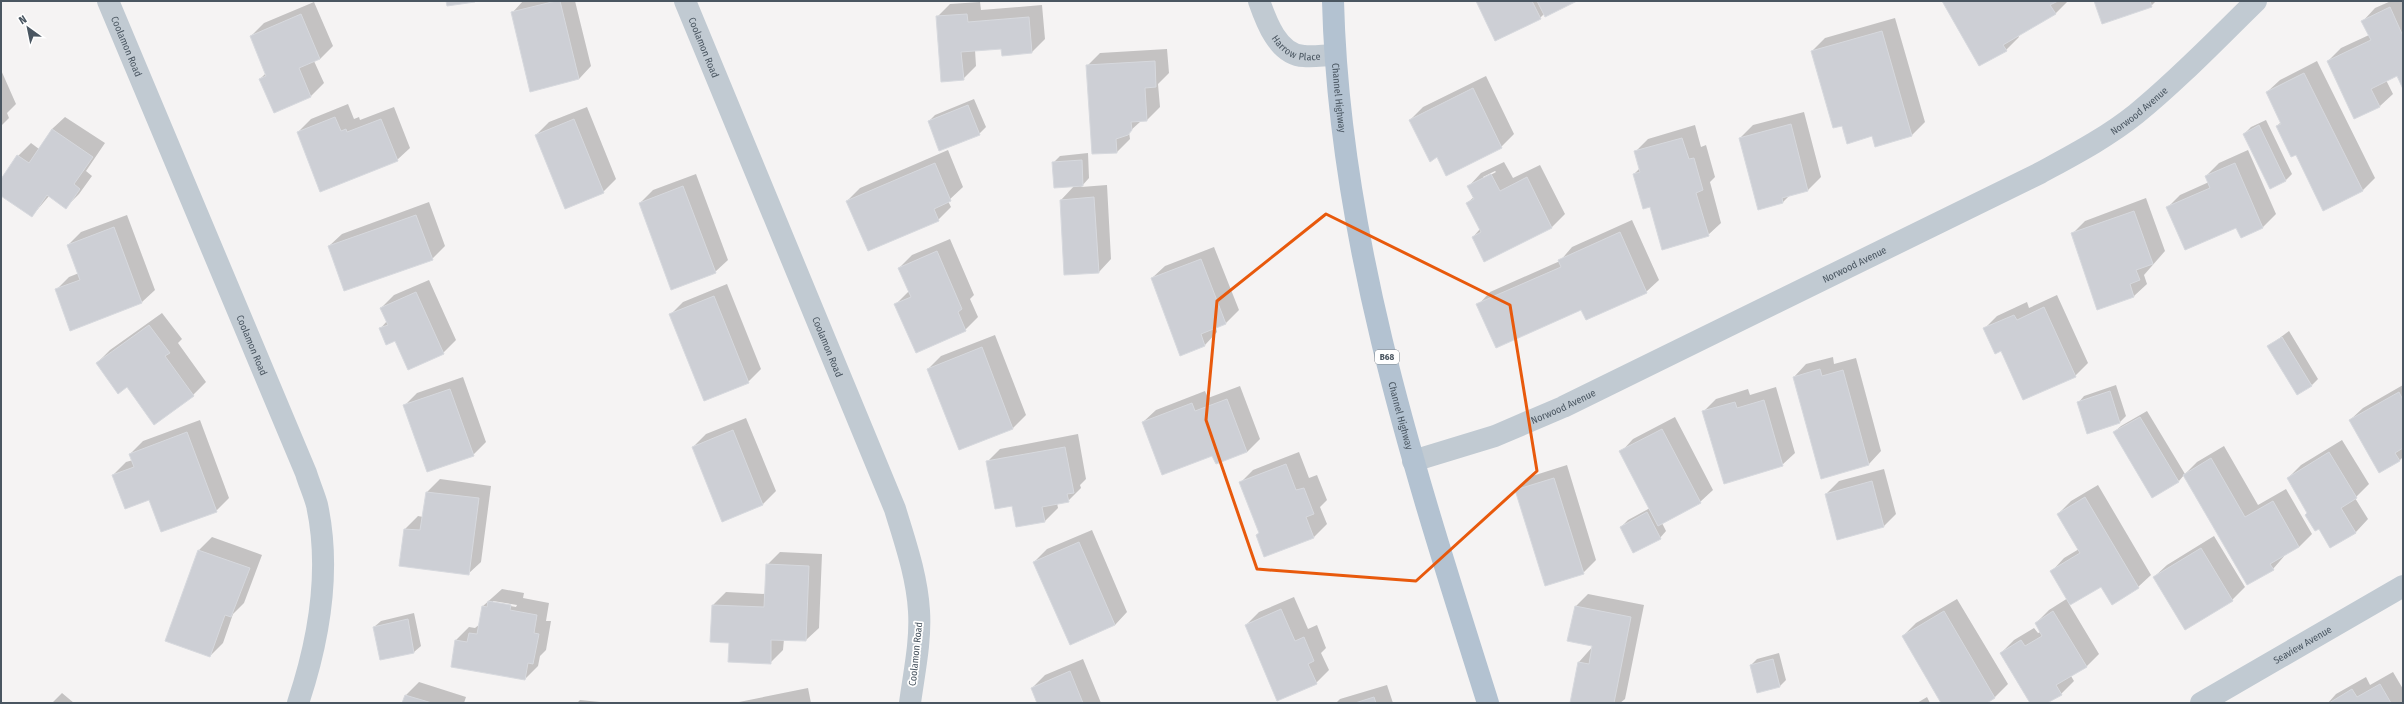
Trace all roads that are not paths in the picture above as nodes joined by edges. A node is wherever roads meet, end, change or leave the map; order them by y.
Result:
1 (108, 1) edge
2 (685, 1) edge
3 (1259, 1) edge
4 (1333, 1) edge
5 (2256, 1) edge
6 (1335, 55) junction
7 (1413, 461) junction
8 (2403, 586) edge
9 (298, 703) edge
10 (910, 703) edge
11 (1488, 703) edge
12 (2201, 703) edge

1 - 9 street, Coolamon Road
2 - 10 street, Coolamon Road
3 - 6 street, Harrow Place
4 - 6 main road, Channel Highway / B68
5 - 7 street, Norwood Avenue
6 - 7 main road, Channel Highway / B68
7 - 11 main road, Channel Highway / B68
8 - 12 street, Seaview Avenue

